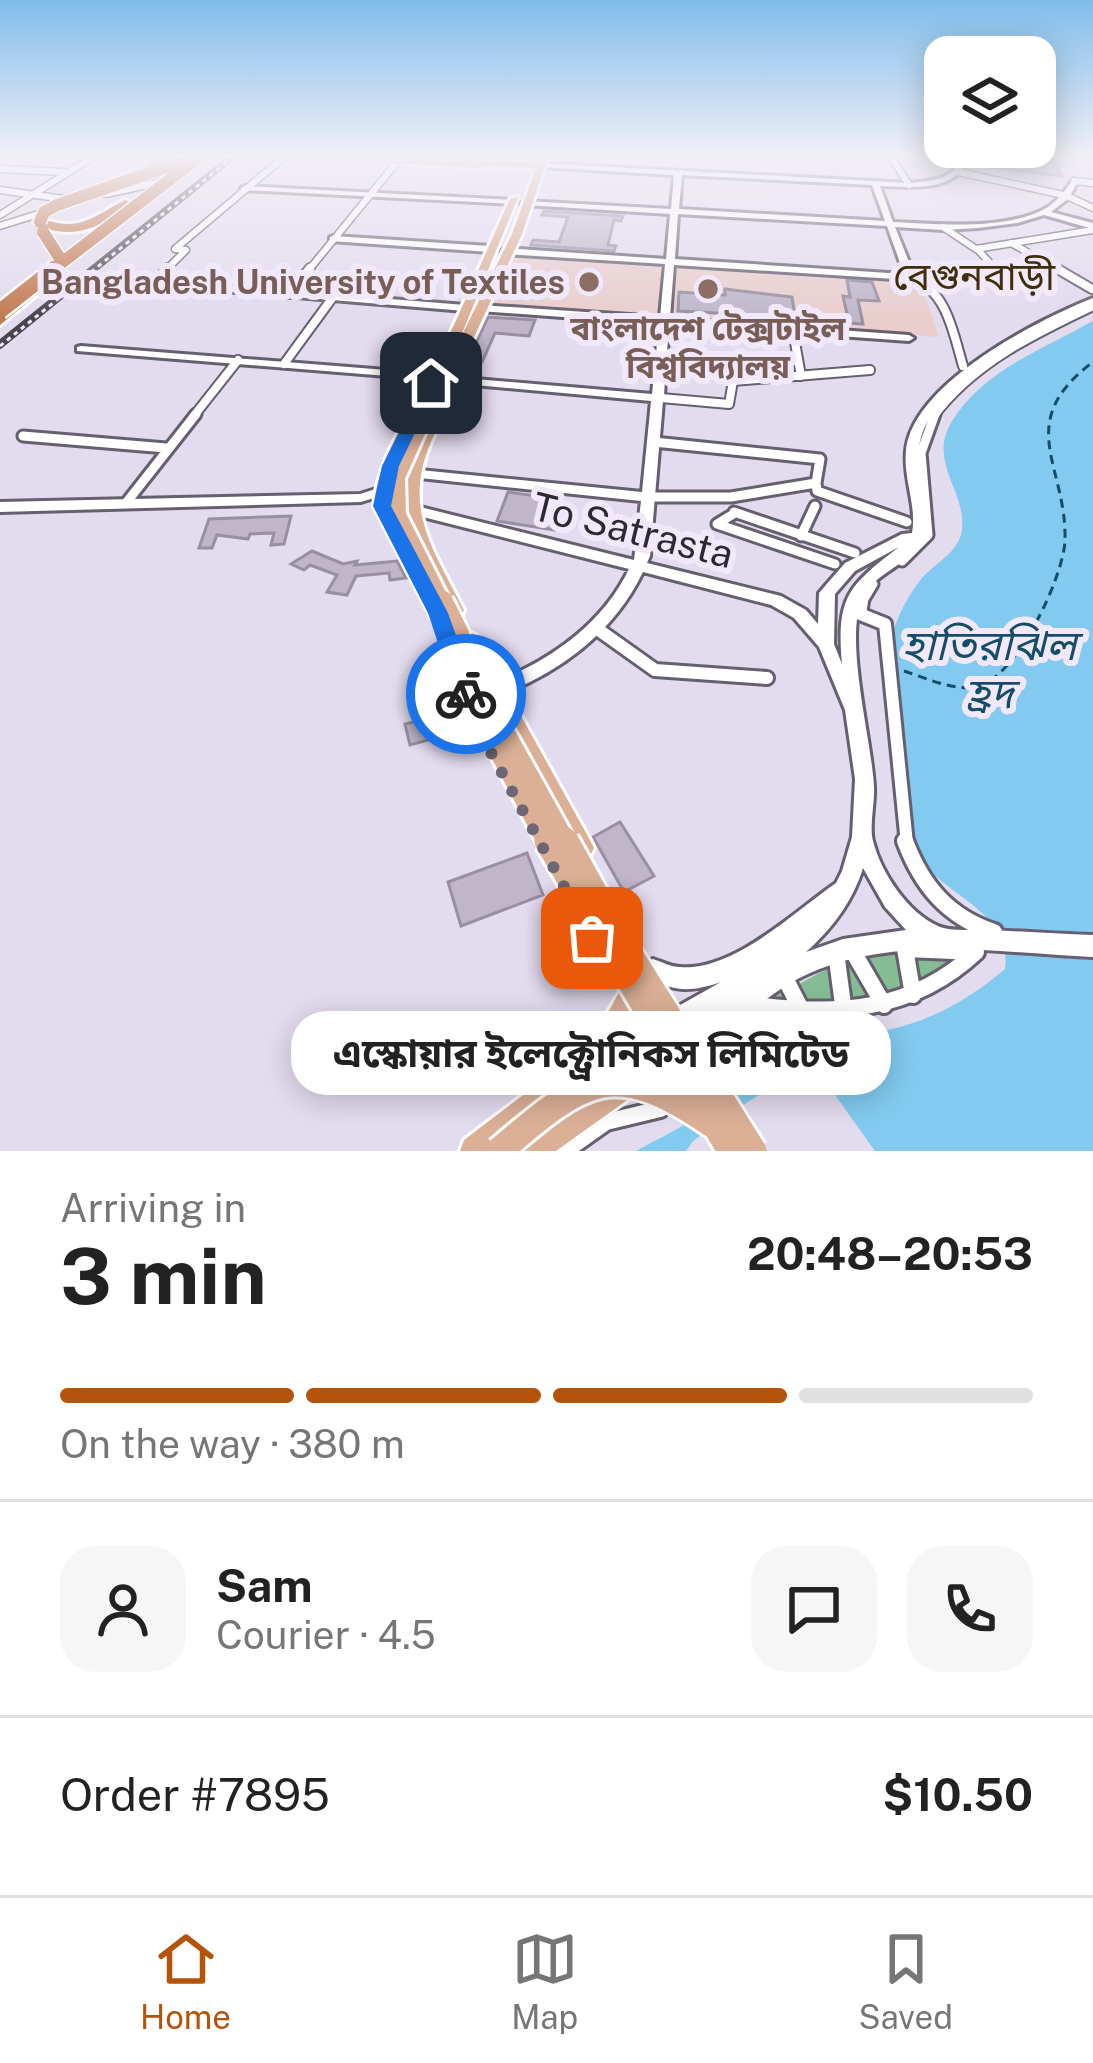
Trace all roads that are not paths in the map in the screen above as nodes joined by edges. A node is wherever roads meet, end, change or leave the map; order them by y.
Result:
1 (47, 211) edge
2 (49, 211) edge
3 (115, 211) edge
4 (131, 211) edge
5 (131, 211) edge
6 (134, 211) edge
7 (219, 211) edge
8 (356, 211) edge
9 (515, 211) edge
10 (653, 211) edge
11 (885, 211) edge
12 (675, 212) junction
13 (1042, 212) junction
14 (40, 222) junction
15 (0, 226) edge
16 (890, 226) junction
17 (943, 227) junction
18 (1093, 227) edge
19 (334, 239) junction
20 (500, 244) junction
21 (1011, 244) junction
22 (976, 249) junction
23 (670, 261) junction
24 (998, 275) dead end
25 (910, 277) junction
26 (153, 283) joint
27 (289, 294) junction
28 (333, 297) junction
29 (1093, 297) edge
30 (0, 301) edge
31 (473, 308) junction
32 (0, 311) edge
33 (665, 321) junction
34 (0, 324) edge
35 (793, 331) junction
36 (909, 338) dead end
37 (81, 349) dead end
38 (238, 360) junction
39 (284, 364) junction
40 (963, 366) junction
41 (870, 370) dead end
42 (800, 376) junction
43 (442, 380) junction
44 (661, 398) junction
45 (23, 436) dead end
46 (654, 442) junction
47 (166, 448) junction
48 (816, 482) junction
49 (650, 497) junction
50 (731, 497) junction
51 (401, 503) junction
52 (815, 506) dead end
53 (124, 508) junction
54 (0, 511) edge
55 (735, 513) junction
56 (914, 516) junction
57 (800, 536) junction
58 (855, 554) dead end
59 (835, 564) dead end
60 (639, 565) junction
61 (659, 574) junction
62 (631, 583) junction
63 (827, 593) junction
64 (786, 604) junction
65 (596, 628) junction
66 (826, 644) junction
67 (483, 674) junction
68 (767, 678) dead end
69 (853, 712) junction
70 (863, 841) junction
71 (845, 889) junction
72 (1093, 936) edge
73 (946, 942) junction
74 (1093, 946) edge
75 (905, 949) junction
76 (846, 958) junction
77 (652, 970) junction
78 (788, 984) junction
79 (913, 995) junction
80 (630, 1001) junction
81 (755, 1005) junction
82 (884, 1005) junction
83 (844, 1012) junction
84 (803, 1013) junction
85 (687, 1026) junction
86 (657, 1047) junction
87 (570, 1076) junction
88 (723, 1083) junction
89 (663, 1102) junction
90 (591, 1105) junction
91 (735, 1141) edge
92 (476, 1151) edge
93 (499, 1151) edge
94 (530, 1151) edge
95 (565, 1151) edge

1 - 14 highway, bridge
2 - 15 street
3 - 14 highway, bridge
4 - 30 street
5 - 32 highway, bridge
6 - 34 highway, bridge
7 - 26 street
8 - 19 street
9 - 20 main road
10 - 12 street
11 - 16 street
12 - 16 street
12 - 23 street
13 - 17 street
13 - 18 street
13 - 18 street
14 - 34 highway, bridge
16 - 17 street
16 - 25 street
17 - 22 street
18 - 21 street
19 - 20 street
19 - 27 street
20 - 23 street
20 - 31 main road
21 - 22 street
21 - 29 street
22 - 24 street
23 - 25 street
23 - 33 street
25 - 40 street
26 - 27 street
27 - 28 street
28 - 31 street
28 - 39 street
29 - 40 street
29 - 56 street
29 - 72 street
31 - 33 street
31 - 43 main road
33 - 35 street
33 - 44 street
35 - 36 street
35 - 42 street
37 - 38 street
38 - 39 street
38 - 47 street
39 - 43 street
40 - 56 street
41 - 42 street
42 - 44 street
43 - 44 street
43 - 51 main road
43 - 51 main road
43 - 91 main road, bridge
44 - 46 street
45 - 47 street
46 - 48 street
46 - 49 street
47 - 53 street
48 - 50 street
48 - 56 street
49 - 50 street
49 - 51 street
49 - 60 street
50 - 55 street
51 - 53 street
51 - 60 street, To Satrasta
51 - 67 main road
51 - 80 main road
52 - 57 street
53 - 54 street
55 - 57 street
55 - 59 street
56 - 63 street
56 - 69 street
57 - 58 street
60 - 61 street, To Satrasta
60 - 62 street
61 - 62 street
61 - 64 street, To Satrasta
62 - 65 street
63 - 64 street
63 - 66 street
64 - 66 street
65 - 67 street
65 - 68 street
66 - 69 street
67 - 77 main road
67 - 91 main road, bridge
69 - 70 street
70 - 71 street
70 - 73 street
71 - 77 street
71 - 85 street
73 - 74 street
73 - 85 street
75 - 76 street
75 - 79 street
75 - 79 street
76 - 78 street
76 - 82 street
76 - 83 street
77 - 85 main road
78 - 81 street
78 - 84 street
79 - 82 street
80 - 86 main road
80 - 87 main road
81 - 84 street
81 - 88 street
82 - 83 street
83 - 84 street
85 - 86 main road
85 - 88 main road
86 - 87 main road
86 - 90 main road
86 - 91 main road
87 - 92 main road
88 - 91 main road
89 - 91 main road, bridge
89 - 93 main road, bridge
89 - 95 street
90 - 91 main road
90 - 94 main road

